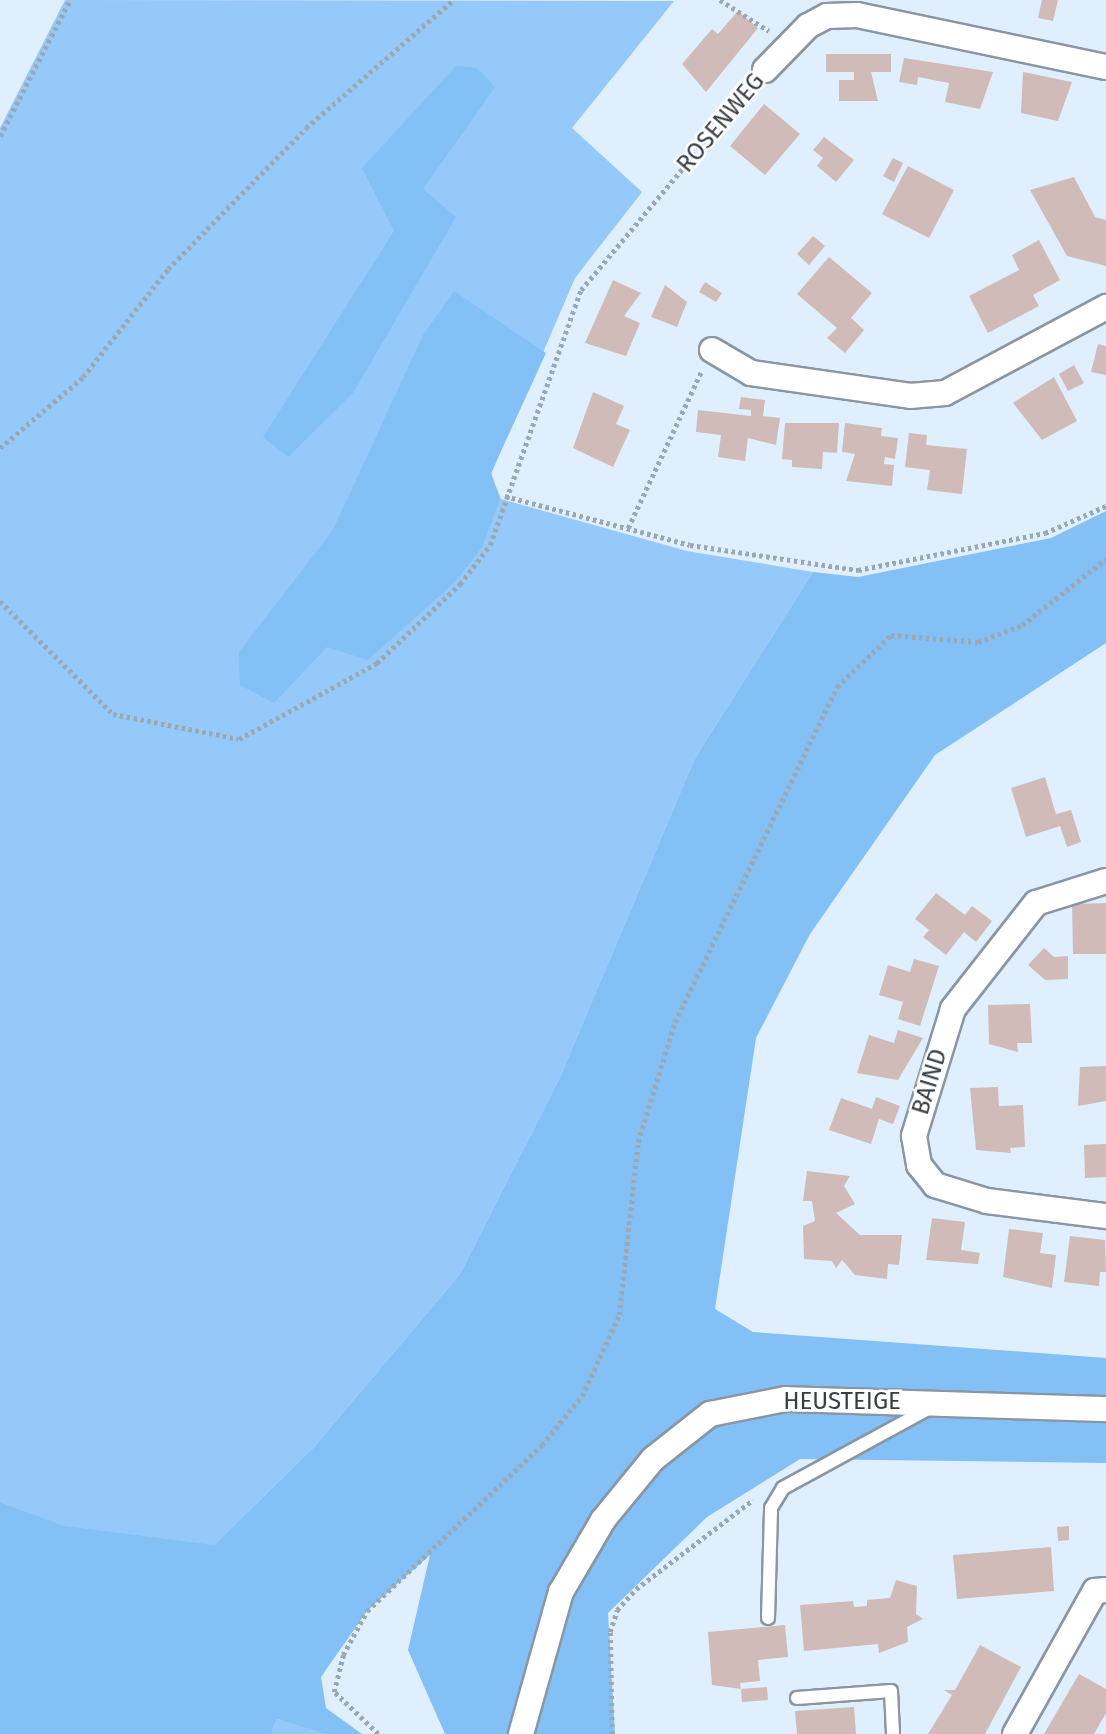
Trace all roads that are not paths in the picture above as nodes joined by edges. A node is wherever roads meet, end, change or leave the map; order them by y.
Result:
1 (1106, 67) edge
2 (765, 70) road end
3 (1106, 307) edge
4 (712, 350) road end
5 (1106, 881) edge
6 (1106, 1216) edge
7 (939, 1403) junction
8 (1106, 1409) edge
9 (1106, 1590) edge
10 (768, 1618) dead end
11 (797, 1698) dead end
12 (521, 1734) edge
13 (893, 1734) edge
14 (1015, 1734) edge

1 - 2 street, ROSENWEG
3 - 4 street
5 - 6 street, BAIND
7 - 8 street, HEUSTEIGE
7 - 10 lane
7 - 12 street, HEUSTEIGE
9 - 14 street
11 - 13 lane

